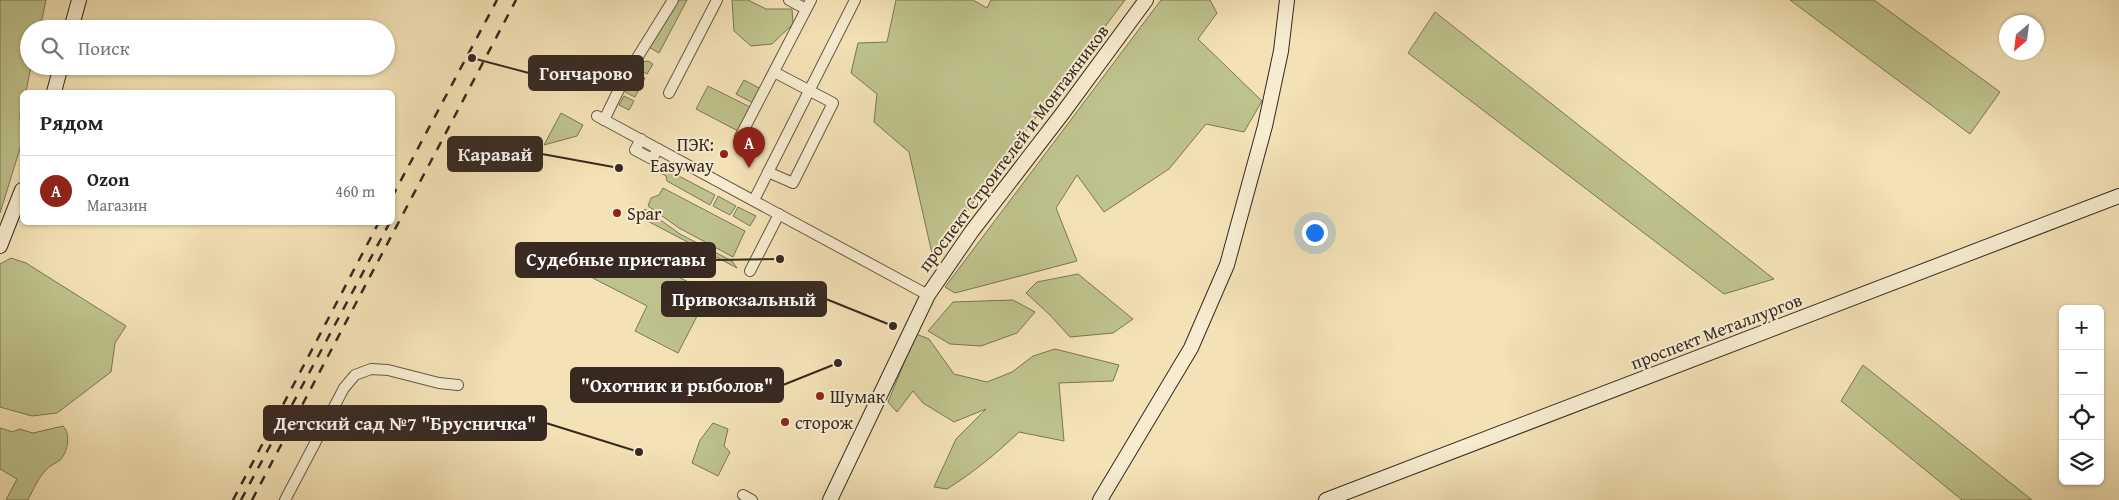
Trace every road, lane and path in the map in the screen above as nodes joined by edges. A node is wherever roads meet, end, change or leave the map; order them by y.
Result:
1 (79, 0) edge
2 (673, 0) edge
3 (717, 0) edge
4 (789, 0) edge
5 (855, 0) edge
6 (1146, 0) edge
7 (1287, 0) edge
8 (808, 4) edge
9 (73, 20) edge
10 (774, 72) junction
11 (59, 75) edge
12 (55, 90) edge
13 (808, 90) junction
14 (669, 94) dead end
15 (740, 137) dead end
16 (768, 172) junction
17 (20, 195) edge
18 (2119, 196) edge
19 (754, 200) junction
20 (779, 214) junction
21 (0, 246) edge
22 (750, 271) dead end
23 (928, 295) junction
24 (458, 385) dead end
25 (286, 500) edge
26 (830, 500) edge
27 (1100, 500) edge
28 (1326, 500) edge

1 - 9 street
2 - 19 street, проспект Строителей и Монтажников
3 - 14 street
4 - 8 street
5 - 13 street
6 - 23 street, проспект Строителей и Монтажников
7 - 27 street
8 - 10 street
10 - 13 street
10 - 15 street
11 - 12 street
13 - 16 street
13 - 16 street
16 - 19 street
17 - 21 street
18 - 28 street, проспект Металлургов
19 - 20 street, проспект Строителей и Монтажников
20 - 22 street
20 - 23 street, проспект Строителей и Монтажников
23 - 26 street, проспект Строителей и Монтажников
24 - 25 street

